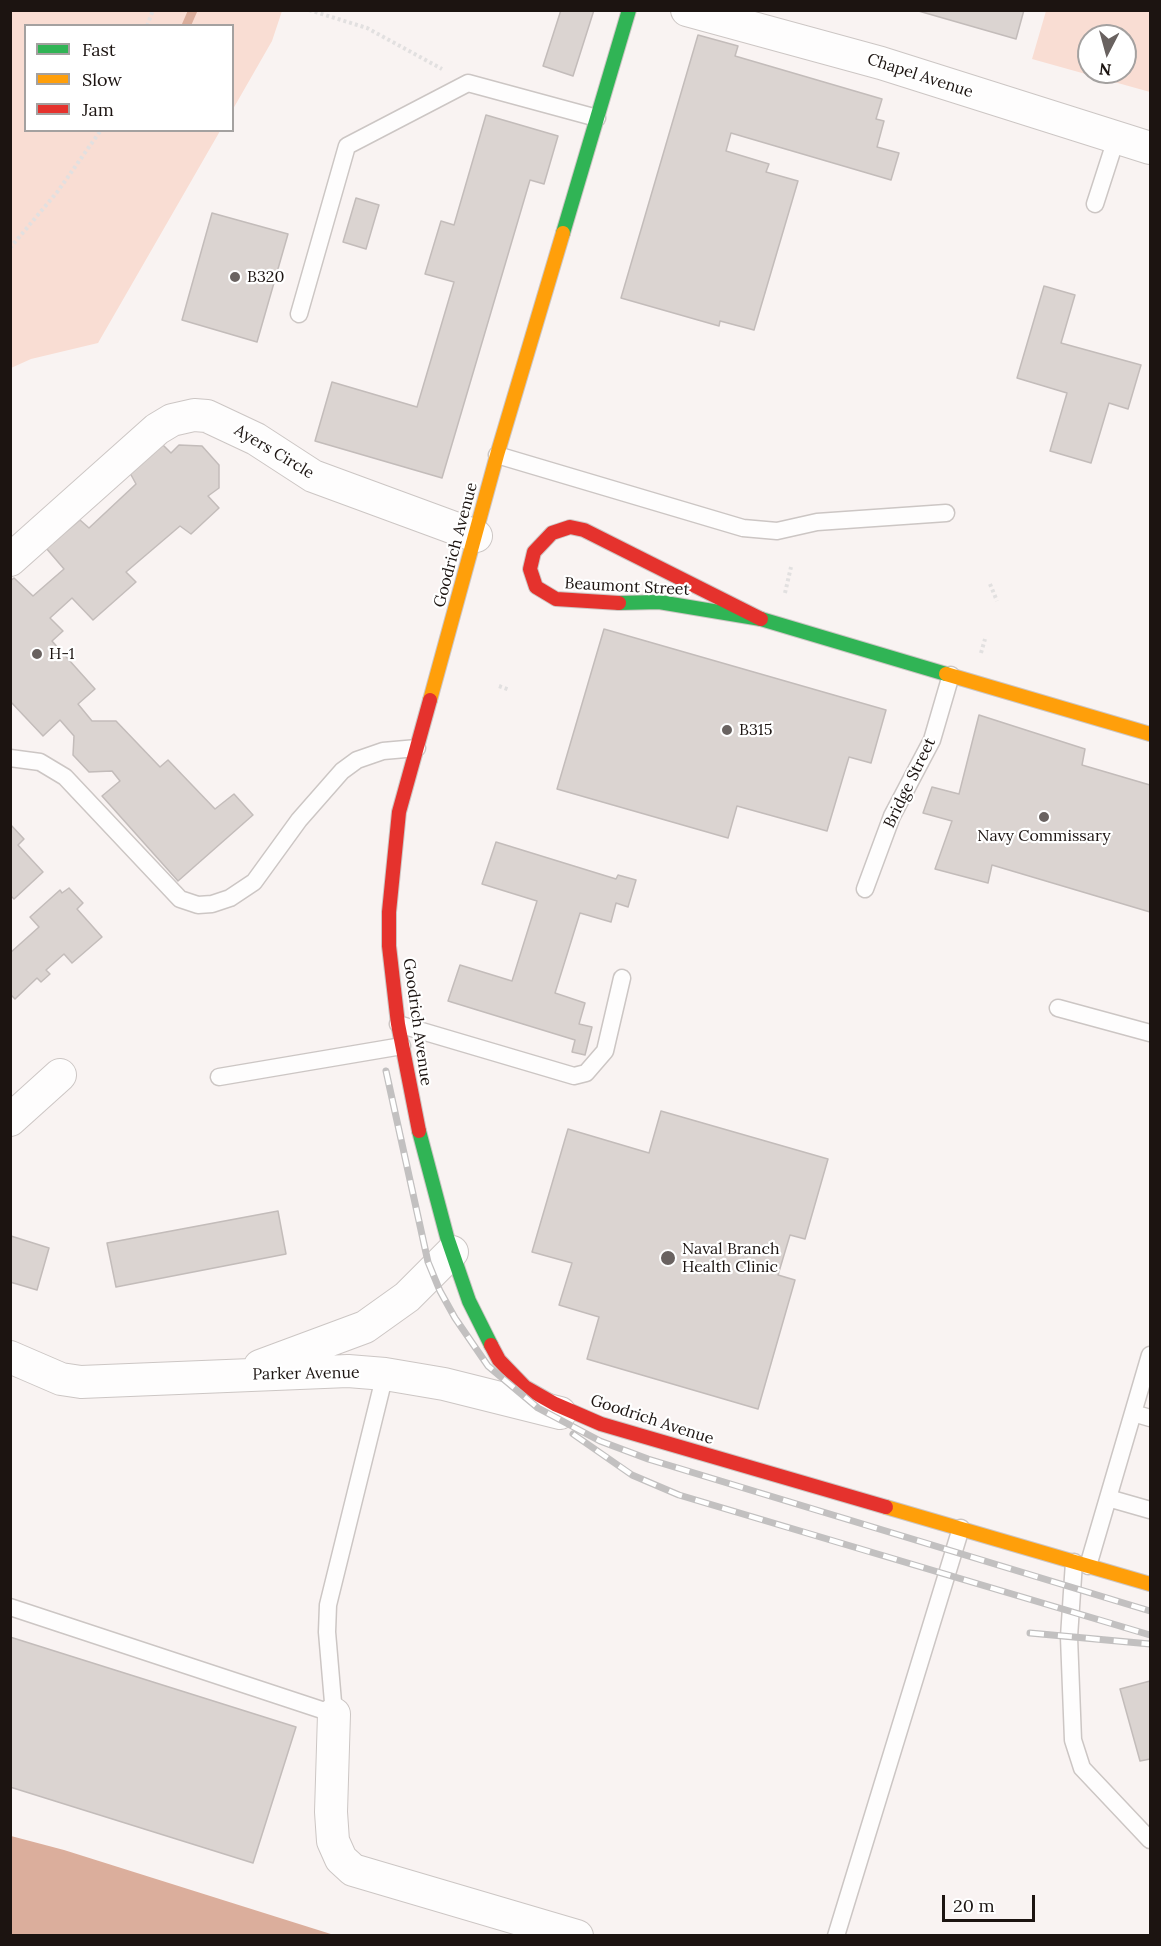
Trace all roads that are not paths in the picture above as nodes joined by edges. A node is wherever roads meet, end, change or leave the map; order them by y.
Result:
1 (629, 10) edge
2 (687, 10) edge
3 (776, 22) edge
4 (597, 118) junction
5 (1116, 139) junction
6 (1150, 148) edge
7 (1095, 204) dead end
8 (299, 314) dead end
9 (497, 455) junction
10 (946, 513) dead end
11 (476, 536) junction
12 (10, 560) edge
13 (761, 619) junction
14 (951, 675) junction
15 (1150, 734) edge
16 (417, 748) junction
17 (10, 758) edge
18 (865, 889) dead end
19 (622, 978) dead end
20 (1058, 1008) dead end
21 (398, 1024) junction
22 (1150, 1033) edge
23 (402, 1046) junction
24 (60, 1075) dead end
25 (219, 1077) dead end
26 (10, 1120) edge
27 (452, 1252) junction
28 (1150, 1355) edge
29 (10, 1358) edge
30 (385, 1374) junction
31 (238, 1375) junction
32 (1133, 1413) junction
33 (1150, 1418) edge
34 (602, 1424) junction
35 (1107, 1498) junction
36 (1150, 1510) edge
37 (961, 1528) junction
38 (1081, 1564) junction
39 (1150, 1584) edge
40 (10, 1607) edge
41 (334, 1714) junction
42 (1150, 1840) edge
43 (577, 1935) edge
44 (836, 1935) edge

1 - 4 street, Goodrich Avenue
2 - 3 street, Chapel Avenue
3 - 5 street, Chapel Avenue
4 - 8 lane
4 - 9 street, Goodrich Avenue
5 - 6 street, Chapel Avenue
5 - 7 lane
9 - 10 lane
9 - 11 street, Goodrich Avenue
11 - 12 street, Ayers Circle
11 - 16 street, Goodrich Avenue
13 - 13 street, Beaumont Street
13 - 14 street, Beaumont Street
14 - 15 street, Beaumont Street
14 - 18 lane, Bridge Street
16 - 17 lane
16 - 21 street, Goodrich Avenue
19 - 21 lane
20 - 22 lane
21 - 23 street, Goodrich Avenue
23 - 25 lane
23 - 27 street, Goodrich Avenue
24 - 26 street
27 - 31 street
27 - 34 street, Goodrich Avenue
28 - 32 lane
29 - 31 street, Parker Avenue
30 - 31 street, Parker Avenue
30 - 34 street, Parker Avenue
30 - 41 lane
32 - 33 lane
32 - 35 lane
34 - 37 street, Goodrich Avenue
35 - 36 lane
35 - 38 lane
37 - 38 street, Goodrich Avenue
37 - 44 lane
38 - 39 street, Goodrich Avenue
38 - 42 lane
40 - 41 lane
41 - 43 street

